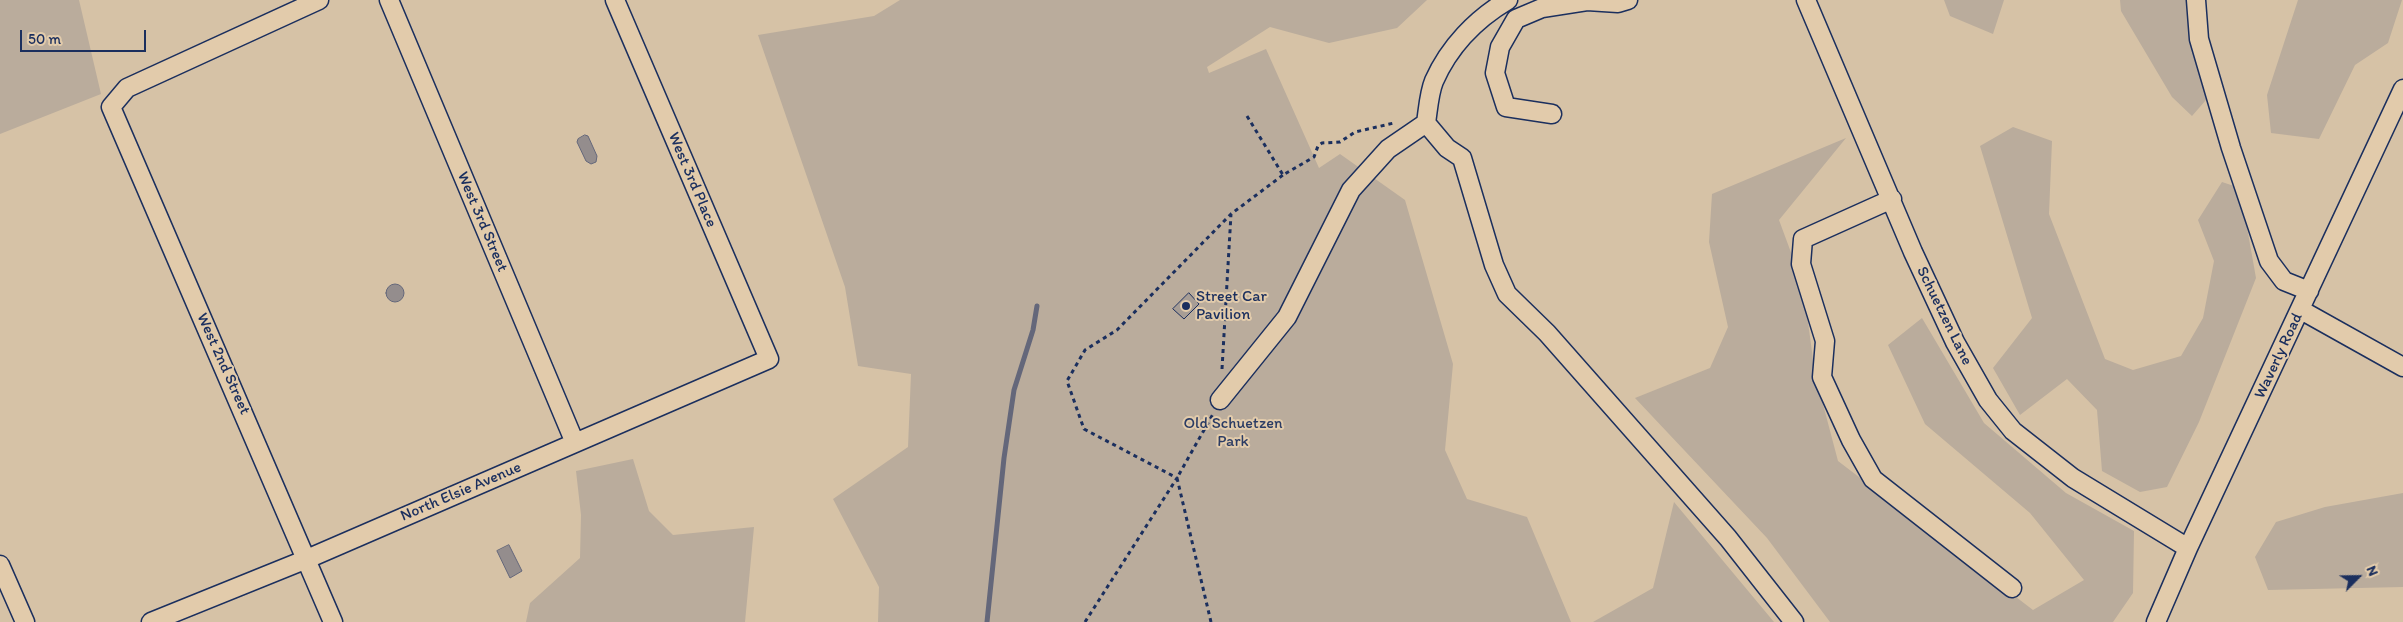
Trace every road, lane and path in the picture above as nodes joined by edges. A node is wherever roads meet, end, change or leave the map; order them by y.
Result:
1 (319, 0) edge
2 (389, 0) edge
3 (615, 0) edge
4 (1508, 0) edge
5 (1628, 0) edge
6 (1806, 0) edge
7 (2196, 0) edge
8 (2403, 89) edge
9 (1552, 114) dead end
10 (1247, 116) dead end
11 (1400, 121) dead end
12 (1426, 123) junction
13 (1892, 199) junction
14 (1231, 214) dead end
15 (2310, 291) junction
16 (2301, 310) junction
17 (769, 359) joint
18 (2403, 367) edge
19 (1220, 400) dead end
20 (575, 443) junction
21 (2188, 548) junction
22 (307, 559) junction
23 (0, 565) edge
24 (2012, 588) dead end
25 (25, 622) edge
26 (151, 622) edge
27 (333, 622) edge
28 (1085, 622) edge
29 (1794, 622) edge
30 (2156, 622) edge

1 - 22 street, West 2nd Street
2 - 20 street, West 3rd Street
3 - 17 street, West 3rd Place
4 - 12 street
5 - 9 street
6 - 13 street, Schuetzen Lane
7 - 15 street
8 - 15 street, Waverly Road
10 - 11 path
12 - 19 street
12 - 29 street
13 - 21 street, Schuetzen Lane
13 - 24 street
14 - 28 path
15 - 16 street, Waverly Road
16 - 18 street
16 - 21 street, Waverly Road
17 - 20 street, North Elsie Avenue
20 - 22 street, North Elsie Avenue
21 - 30 street, Waverly Road
22 - 26 street, North Elsie Avenue
22 - 27 street, West 2nd Street
23 - 25 street

